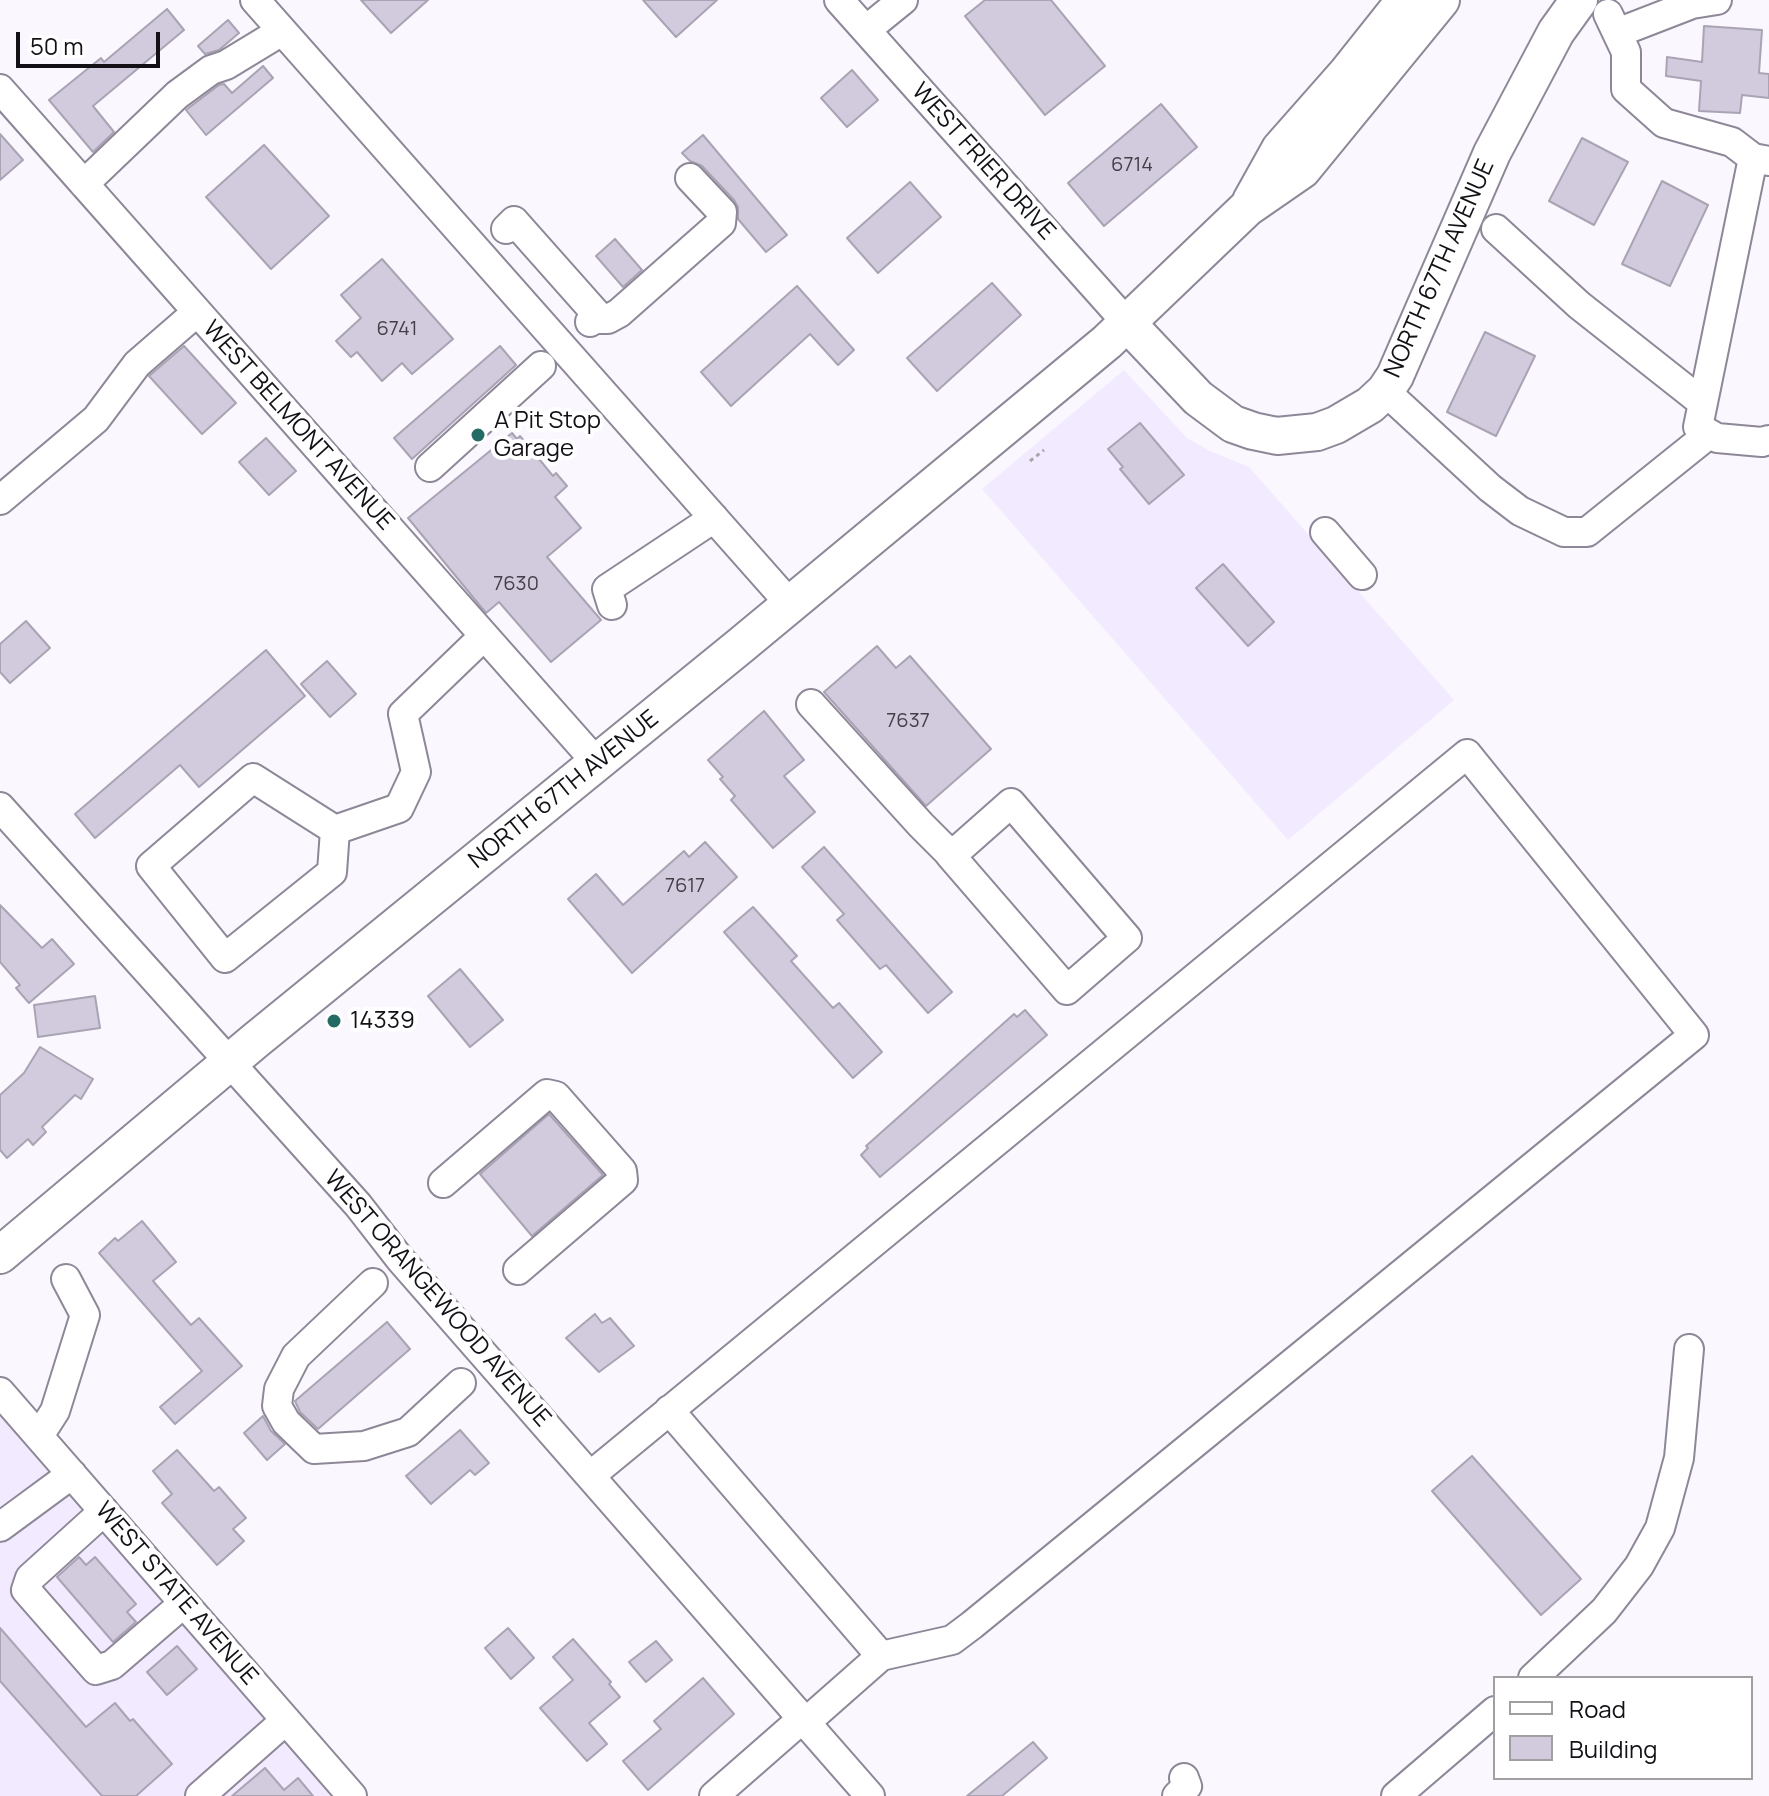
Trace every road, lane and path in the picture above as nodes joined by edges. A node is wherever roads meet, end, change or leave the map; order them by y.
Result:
1 (255, 0) edge
2 (839, 0) edge
3 (903, 0) edge
4 (1405, 0) edge
5 (1441, 0) edge
6 (1717, 0) edge
7 (1601, 16) edge
8 (866, 30) junction
9 (282, 31) junction
10 (0, 89) edge
11 (1761, 160) edge
12 (690, 178) dead end
13 (84, 184) junction
14 (1247, 208) junction
15 (506, 229) dead end
16 (1496, 229) dead end
17 (197, 312) junction
18 (1127, 323) junction
19 (541, 366) dead end
20 (1385, 391) junction
21 (1703, 403) junction
22 (1709, 434) junction
23 (1769, 440) edge
24 (1044, 450) dead end
25 (1030, 461) dead end
26 (430, 467) dead end
27 (0, 500) edge
28 (714, 518) junction
29 (1325, 532) dead end
30 (1362, 575) dead end
31 (790, 604) junction
32 (612, 605) dead end
33 (484, 636) junction
34 (811, 704) dead end
35 (597, 763) junction
36 (0, 807) edge
37 (335, 830) junction
38 (951, 856) junction
39 (231, 1063) junction
40 (443, 1183) dead end
41 (0, 1255) edge
42 (518, 1270) dead end
43 (66, 1279) dead end
44 (373, 1283) dead end
45 (1689, 1349) dead end
46 (461, 1383) dead end
47 (0, 1392) edge
48 (669, 1410) junction
49 (39, 1436) junction
50 (72, 1474) junction
51 (590, 1476) junction
52 (104, 1511) junction
53 (0, 1527) edge
54 (184, 1603) junction
55 (881, 1656) junction
56 (1535, 1676) edge
57 (1493, 1713) edge
58 (286, 1720) junction
59 (803, 1721) junction
60 (200, 1796) edge
61 (352, 1796) edge
62 (714, 1796) edge
63 (870, 1796) edge
64 (1396, 1796) edge

1 - 9 street
2 - 8 street, WEST FRIER DRIVE
3 - 8 street
4 - 14 main road, NORTH 67TH AVENUE
5 - 14 main road, NORTH 67TH AVENUE
6 - 7 street
7 - 11 street
7 - 20 main road, NORTH 67TH AVENUE
8 - 18 street, WEST FRIER DRIVE
9 - 13 street
9 - 28 street
10 - 13 street, WEST BELMONT AVENUE
11 - 21 street
12 - 15 street
13 - 17 street, WEST BELMONT AVENUE
14 - 18 main road, NORTH 67TH AVENUE
16 - 21 street
17 - 27 street
17 - 33 street, WEST BELMONT AVENUE
18 - 20 main road, NORTH 67TH AVENUE
18 - 31 main road, NORTH 67TH AVENUE
19 - 26 street
20 - 22 street
21 - 22 street
22 - 23 street
24 - 25 path
28 - 31 street
28 - 32 street
29 - 30 street
31 - 35 main road, NORTH 67TH AVENUE
33 - 35 street, WEST BELMONT AVENUE
33 - 37 street
34 - 38 street
35 - 39 main road, NORTH 67TH AVENUE
36 - 39 street, WEST ORANGEWOOD AVENUE
37 - 37 street
38 - 38 street
39 - 41 main road, NORTH 67TH AVENUE
39 - 51 street, WEST ORANGEWOOD AVENUE
40 - 42 street
43 - 49 street
44 - 46 street
45 - 56 street
47 - 49 street, WEST STATE AVENUE
48 - 51 street
48 - 55 street
48 - 55 street
49 - 50 street, WEST STATE AVENUE
50 - 52 street, WEST STATE AVENUE
50 - 53 street
51 - 59 street, WEST ORANGEWOOD AVENUE
52 - 54 street, WEST STATE AVENUE
52 - 54 street
54 - 58 street, WEST STATE AVENUE
55 - 59 street
57 - 64 street
58 - 60 street
58 - 61 street, WEST STATE AVENUE
59 - 62 street
59 - 63 street, WEST ORANGEWOOD AVENUE

